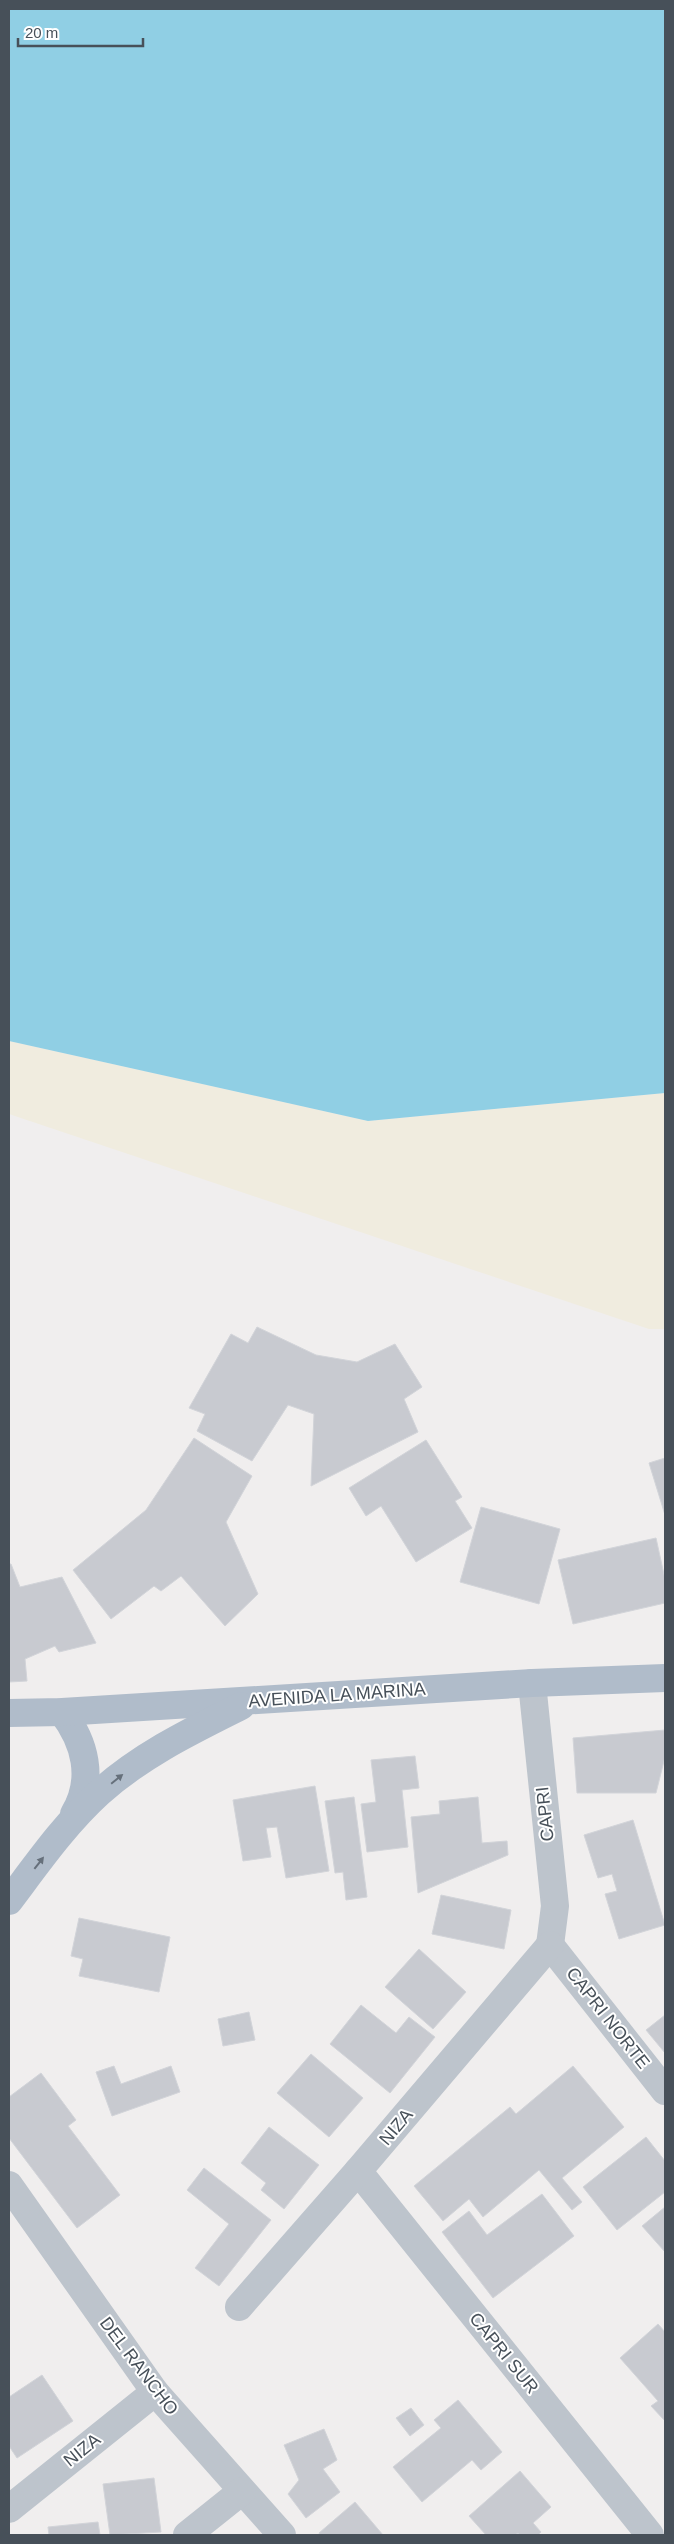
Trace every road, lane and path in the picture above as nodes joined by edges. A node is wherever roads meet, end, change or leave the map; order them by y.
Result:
1 (665, 1678) edge
2 (532, 1683) junction
3 (252, 1701) junction
4 (62, 1712) junction
5 (9, 1713) edge
6 (68, 1824) junction
7 (9, 1901) edge
8 (550, 1944) junction
9 (665, 2092) edge
10 (358, 2171) junction
11 (9, 2185) edge
12 (239, 2307) dead end
13 (155, 2392) junction
14 (242, 2491) junction
15 (9, 2508) edge
16 (187, 2535) edge
17 (282, 2535) edge
18 (650, 2535) edge

1 - 2 main road, AVENIDA LA MARINA
2 - 3 main road, AVENIDA LA MARINA
2 - 8 street, CAPRI
3 - 4 main road, AVENIDA LA MARINA
6 -> 3 main road
4 - 5 main road, AVENIDA LA MARINA
4 - 6 main road
7 -> 6 main road
8 - 9 street, CAPRI NORTE
8 - 10 street, NIZA
10 - 12 street, NIZA
10 - 18 street, CAPRI SUR
11 - 13 street, DEL RANCHO
13 - 14 street, DEL RANCHO
13 - 15 street, NIZA
14 - 16 street
14 - 17 street, DEL RANCHO

